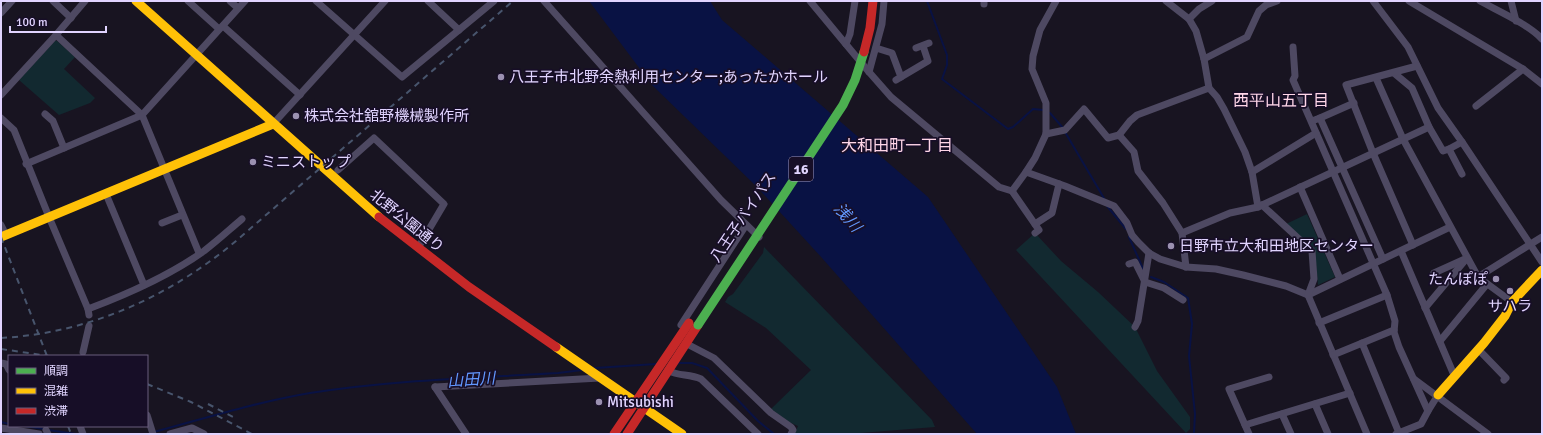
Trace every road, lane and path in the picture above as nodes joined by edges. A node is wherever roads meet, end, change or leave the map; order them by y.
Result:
1 (12, 1) edge
2 (53, 1) edge
3 (85, 1) edge
4 (136, 1) edge
5 (188, 1) edge
6 (230, 1) edge
7 (245, 1) edge
8 (316, 1) edge
9 (385, 1) edge
10 (428, 1) edge
11 (494, 1) edge
12 (544, 1) edge
13 (811, 1) edge
14 (855, 1) edge
15 (864, 1) edge
16 (873, 1) edge
17 (884, 1) edge
18 (1056, 1) edge
19 (1166, 1) edge
20 (1212, 1) edge
21 (1277, 1) edge
22 (1373, 1) edge
23 (1409, 1) edge
24 (1480, 1) edge
25 (1511, 1) edge
26 (238, 8) junction
27 (1, 13) edge
28 (71, 18) junction
29 (1189, 19) junction
30 (1516, 21) junction
31 (221, 28) junction
32 (460, 30) junction
33 (56, 35) junction
34 (354, 35) junction
35 (1542, 39) edge
36 (846, 44) junction
37 (923, 46) dead end
38 (876, 48) junction
39 (1293, 48) dead end
40 (196, 55) junction
41 (1204, 59) junction
42 (1417, 66) junction
43 (1523, 69) junction
44 (869, 72) junction
45 (1394, 73) junction
46 (1376, 78) junction
47 (1542, 84) edge
48 (1209, 88) junction
49 (300, 95) junction
50 (1, 96) edge
51 (1354, 103) junction
52 (1476, 106) dead end
53 (45, 114) dead end
54 (142, 115) junction
55 (1, 118) edge
56 (1320, 118) junction
57 (1312, 121) junction
58 (273, 124) junction
59 (1429, 127) junction
60 (1316, 133) junction
61 (1046, 134) junction
62 (1119, 135) junction
63 (1403, 139) junction
64 (1462, 142) junction
65 (64, 148) junction
66 (1449, 149) junction
67 (1373, 153) junction
68 (26, 164) junction
69 (1342, 168) junction
70 (164, 170) junction
71 (338, 170) dead end
72 (1026, 172) junction
73 (1252, 172) junction
74 (1332, 172) junction
75 (1462, 174) dead end
76 (1059, 184) junction
77 (1300, 187) junction
78 (1012, 191) junction
79 (106, 194) junction
80 (1260, 206) junction
81 (182, 215) junction
82 (48, 217) junction
83 (242, 219) dead end
84 (162, 223) dead end
85 (1035, 224) junction
86 (1, 225) edge
87 (746, 225) junction
88 (1450, 227) junction
89 (1035, 233) dead end
90 (1182, 233) junction
91 (3, 236) edge
92 (1542, 237) edge
93 (1413, 245) junction
94 (1530, 245) junction
95 (418, 248) junction
96 (1401, 251) junction
97 (1149, 253) junction
98 (199, 254) junction
99 (1467, 258) junction
100 (1383, 259) junction
101 (1542, 262) edge
102 (1129, 264) dead end
103 (1372, 264) junction
104 (1186, 267) junction
105 (1542, 270) edge
106 (1434, 273) dead end
107 (1478, 277) junction
108 (1340, 279) junction
109 (1145, 282) junction
110 (1487, 284) junction
111 (144, 285) junction
112 (1308, 294) junction
113 (1387, 295) junction
114 (1183, 300) dead end
115 (1512, 302) junction
116 (1425, 308) junction
117 (1319, 323) junction
118 (88, 326) dead end
119 (1135, 327) dead end
120 (1394, 330) junction
121 (1440, 341) junction
122 (1362, 343) junction
123 (686, 346) junction
124 (1478, 348) junction
125 (83, 352) dead end
126 (1333, 355) junction
127 (666, 357) junction
128 (670, 369) junction
129 (1454, 375) junction
130 (597, 376) junction
131 (1270, 378) dead end
132 (1413, 378) junction
133 (1504, 380) dead end
134 (1350, 393) junction
135 (1438, 395) junction
136 (635, 402) junction
137 (1315, 404) junction
138 (644, 408) junction
139 (1428, 411) junction
140 (1282, 414) junction
141 (148, 418) edge
142 (1245, 425) junction
143 (1, 428) edge
144 (44, 432) edge
145 (1398, 433) edge
146 (153, 434) edge
147 (170, 434) edge
148 (204, 434) edge
149 (466, 434) edge
150 (614, 434) edge
151 (627, 434) edge
152 (682, 434) edge
153 (758, 434) edge
154 (791, 434) edge
155 (1249, 434) edge
156 (1290, 434) edge
157 (1328, 434) edge
158 (1367, 434) edge
159 (1488, 434) edge

1 - 27 street
2 - 28 street
3 - 28 street
4 - 40 main road, 北野公園通り
5 - 31 street
6 - 26 street
7 - 26 street
8 - 34 street
9 - 34 street
10 - 32 street
11 - 32 street
12 - 87 street
13 - 36 street
14 - 36 street
15 - 127 main road, 八王子バイパス / 16
16 - 123 main road, 八王子バイパス / 16, bridge
17 - 38 street
18 - 61 street
19 - 29 street
20 - 29 street
21 - 41 street
22 - 42 street
23 - 43 street
24 - 30 street
25 - 30 street
26 - 31 street
28 - 33 street
29 - 41 street
30 - 35 street
31 - 40 street
31 - 49 street
32 - 34 street
33 - 50 street
33 - 54 street
34 - 49 street
36 - 44 street
37 - 38 street
38 - 44 street
39 - 57 street
40 - 54 street
40 - 58 main road, 北野公園通り
41 - 48 street
42 - 45 street
42 - 64 street
43 - 47 street
43 - 52 street
44 - 78 street
45 - 46 street
45 - 59 street
46 - 51 street
46 - 63 street
48 - 62 street
48 - 73 street
49 - 58 street
51 - 56 street
51 - 67 street
53 - 65 street
54 - 65 street
54 - 70 street
55 - 68 street
56 - 57 street
56 - 69 street
57 - 60 street
58 - 70 main road
58 - 95 main road, 北野公園通り
59 - 63 street
59 - 66 street
60 - 73 street
60 - 74 street
61 - 62 street
61 - 72 street
62 - 90 street
63 - 67 street
63 - 88 street
64 - 66 street
64 - 94 street
65 - 68 street
66 - 75 street
67 - 69 street
67 - 93 street
68 - 82 street
69 - 74 street
69 - 100 street
70 - 79 main road
70 - 81 street
71 - 95 street
72 - 76 street
72 - 78 street
73 - 80 street
74 - 77 street
74 - 103 street
76 - 85 street
76 - 97 street
77 - 80 street
77 - 108 street
78 - 85 street
79 - 82 main road
79 - 111 street
80 - 90 street
80 - 112 street
81 - 84 street
81 - 98 street
82 - 91 main road
82 - 111 street
83 - 98 street
85 - 89 street
86 - 91 street
87 - 123 street
87 - 127 street
88 - 93 street
88 - 99 street
90 - 104 street
92 - 94 street
93 - 96 street
94 - 101 street
94 - 107 street
95 - 130 main road, 北野公園通り
96 - 100 street
96 - 116 street
97 - 104 street
97 - 109 street
98 - 111 street
99 - 106 street
99 - 107 street
99 - 116 street
100 - 103 street
102 - 109 street
103 - 108 street
103 - 113 street
104 - 112 street
105 - 115 main road
107 - 110 street
108 - 112 street
109 - 114 street
109 - 119 street
110 - 115 street
110 - 121 street
112 - 117 street
113 - 117 street
113 - 120 street
115 - 124 main road
116 - 121 street
117 - 126 street
118 - 125 street
120 - 122 street
120 - 132 street
121 - 129 street
122 - 126 street
122 - 145 street
123 - 128 main road, 八王子バイパス / 16
123 - 154 street
124 - 129 main road
124 - 133 street
126 - 134 street
127 - 136 main road, 八王子バイパス / 16
128 - 138 main road, 八王子バイパス / 16
128 - 153 street
129 - 135 main road
130 - 136 main road, 北野公園通り
130 - 149 street
131 - 142 street
132 - 135 street
132 - 139 street
134 - 137 street
134 - 158 street
135 - 139 street
135 - 159 street
136 - 138 main road, 北野公園通り
136 - 150 main road, 八王子バイパス / 16
137 - 140 street
137 - 157 street
138 - 151 main road, 八王子バイパス / 16
138 - 152 main road, 北野公園通り
139 - 145 street
140 - 142 street
140 - 156 street
141 - 146 street
142 - 155 street
143 - 144 street
147 - 148 street

